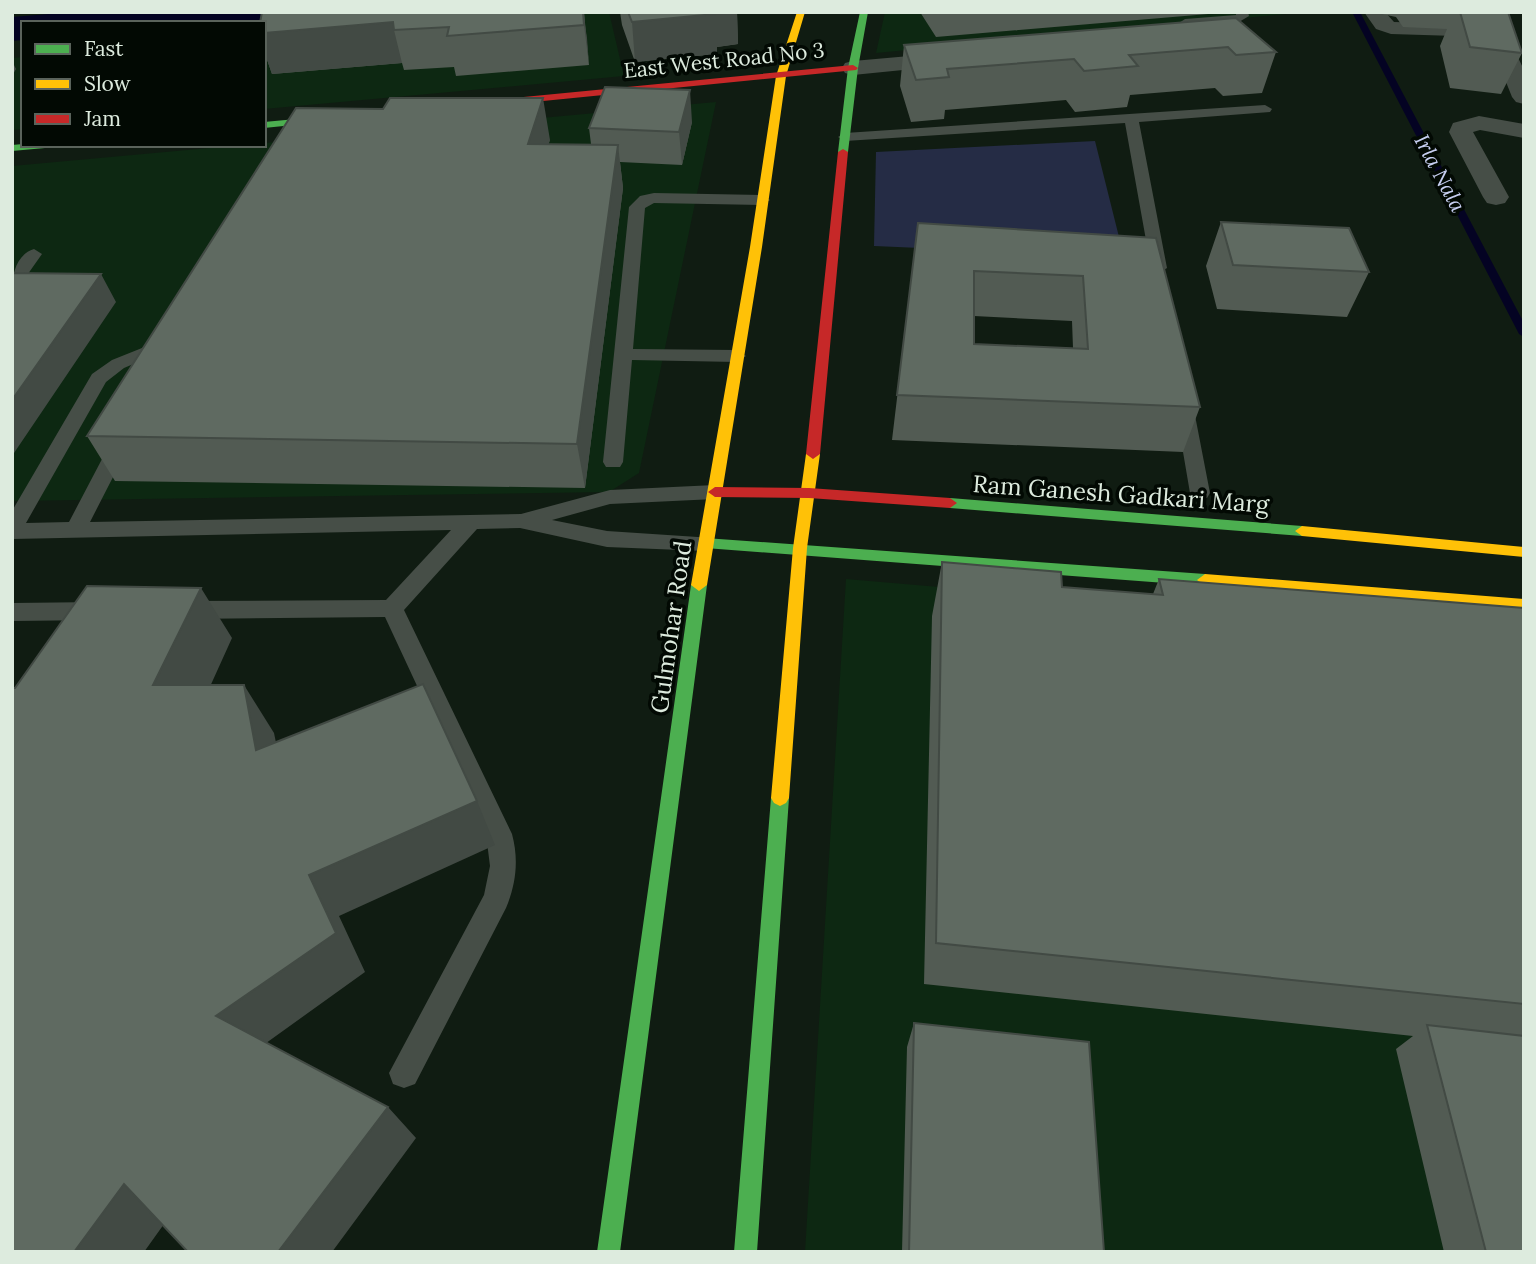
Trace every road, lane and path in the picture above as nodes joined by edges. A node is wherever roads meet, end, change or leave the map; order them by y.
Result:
1 (801, 12) edge
2 (864, 12) edge
3 (1242, 12) edge
4 (1374, 12) edge
5 (1492, 22) edge
6 (1256, 31) edge
7 (1167, 32) joint
8 (976, 57) edge
9 (853, 68) junction
10 (781, 76) junction
11 (1523, 90) edge
12 (482, 104) edge
13 (1265, 109) dead end
14 (359, 116) edge
15 (1132, 120) junction
16 (266, 125) edge
17 (1524, 131) edge
18 (845, 137) junction
19 (1496, 197) dead end
20 (762, 200) junction
21 (34, 254) dead end
22 (1161, 280) edge
23 (12, 284) edge
24 (184, 331) edge
25 (622, 354) junction
26 (737, 356) junction
27 (1181, 387) edge
28 (130, 423) edge
29 (612, 462) dead end
30 (715, 492) junction
31 (809, 493) junction
32 (1200, 493) dead end
33 (520, 521) junction
34 (471, 522) junction
35 (12, 530) edge
36 (75, 530) junction
37 (705, 543) junction
38 (800, 548) junction
39 (1524, 552) edge
40 (1524, 605) edge
41 (392, 608) junction
42 (161, 610) edge
43 (121, 611) edge
44 (12, 612) edge
45 (404, 1073) dead end
46 (608, 1252) edge
47 (745, 1252) edge

1 - 10 main road, Gulmohar Road
2 - 9 main road
3 - 7 lane
4 - 5 street
5 - 11 street
6 - 7 street
8 - 9 street
9 - 10 main road, East West Road No 3
9 - 18 main road
10 - 12 main road, East West Road No 3
10 - 20 main road, Gulmohar Road
13 - 15 lane
14 - 16 main road
15 - 18 lane
15 - 22 lane
17 - 19 street
18 - 31 main road
20 - 25 lane
20 - 26 main road, Gulmohar Road
21 - 23 lane
24 - 35 lane
25 - 26 lane
25 - 29 lane
26 - 30 main road, Gulmohar Road
27 - 32 lane
28 - 36 lane
30 - 31 main road, Ram Ganesh Gadkari Marg
30 - 33 lane
30 - 37 main road, Gulmohar Road
31 - 38 main road
31 - 39 main road, Ram Ganesh Gadkari Marg
33 - 34 lane
33 - 37 lane
34 - 36 lane
34 - 41 lane
35 - 36 lane
37 - 38 main road
37 - 46 main road, Gulmohar Road
38 - 40 main road
38 - 47 main road
41 - 42 lane
41 - 45 lane
43 - 44 lane

